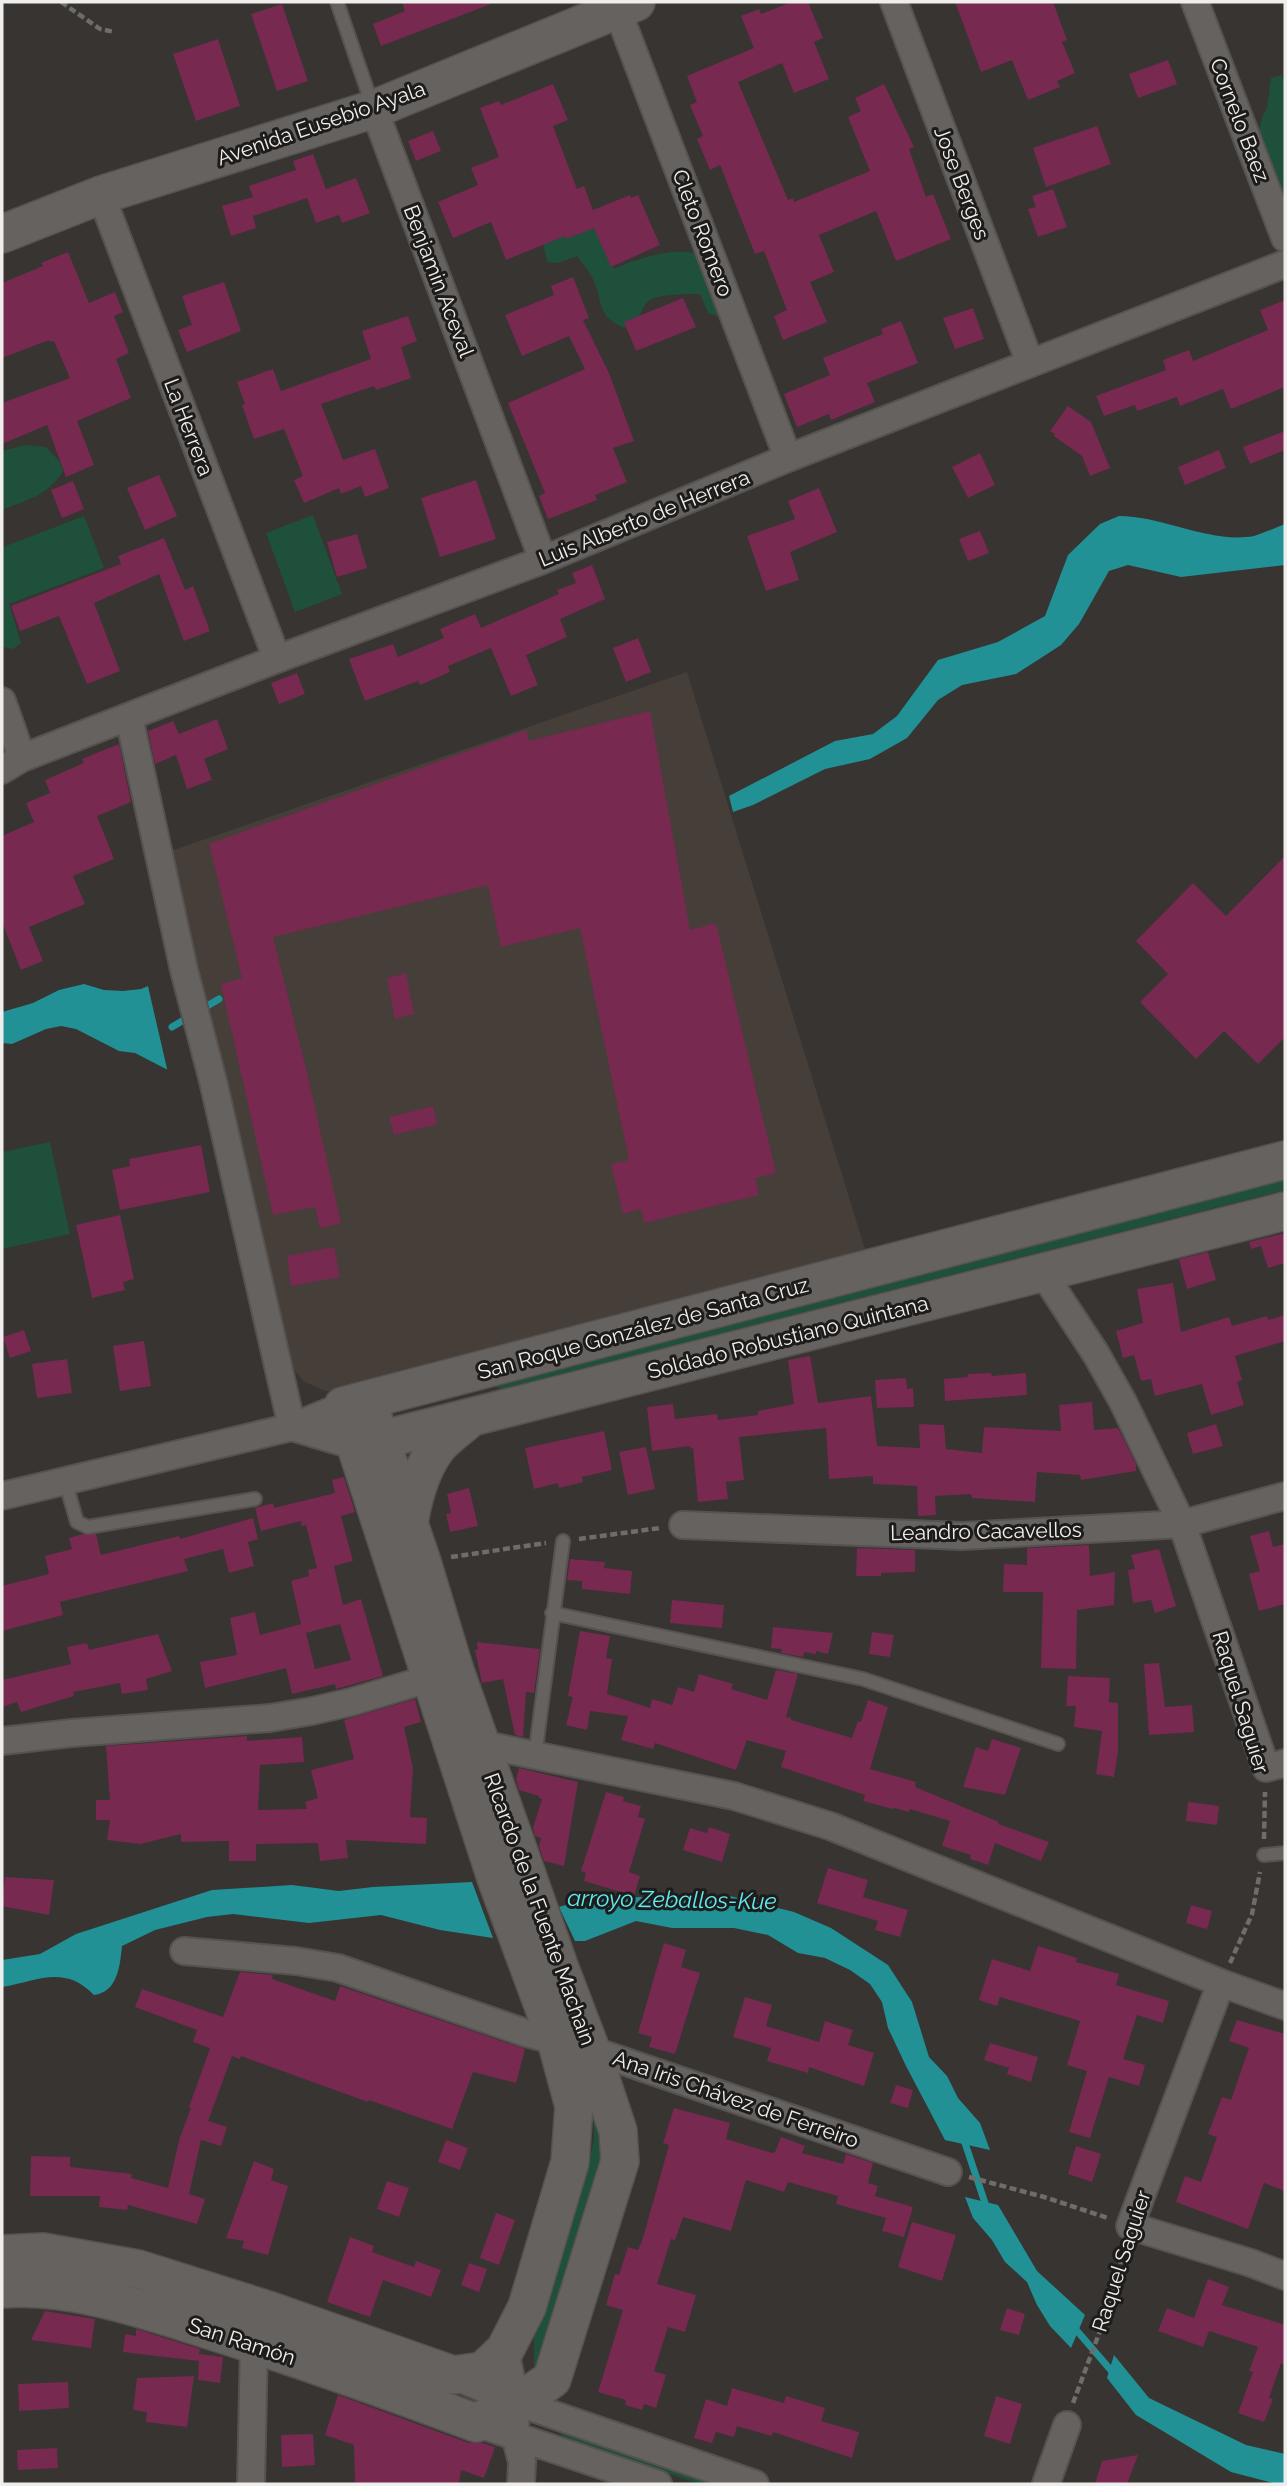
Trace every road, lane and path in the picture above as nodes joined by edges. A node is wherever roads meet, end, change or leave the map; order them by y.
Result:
1 (61, 2) edge
2 (337, 2) edge
3 (894, 2) edge
4 (1195, 2) edge
5 (627, 5) edge
6 (115, 32) dead end
7 (374, 108) junction
8 (101, 195) junction
9 (2, 233) edge
10 (1285, 238) edge
11 (1285, 264) edge
12 (1030, 363) junction
13 (788, 458) junction
14 (543, 560) junction
15 (277, 659) junction
16 (2, 701) edge
17 (129, 717) junction
18 (12, 764) edge
19 (1285, 1160) edge
20 (1285, 1212) edge
21 (1043, 1273) junction
22 (355, 1403) junction
23 (472, 1417) junction
24 (292, 1427) junction
25 (368, 1443) junction
26 (65, 1481) junction
27 (2, 1496) edge
28 (1285, 1496) edge
29 (255, 1499) dead end
30 (409, 1523) junction
31 (1182, 1524) junction
32 (683, 1525) joint
33 (563, 1541) junction
34 (422, 1562) junction
35 (552, 1613) junction
36 (443, 1675) junction
37 (2, 1741) edge
38 (1058, 1744) dead end
39 (468, 1748) junction
40 (535, 1756) junction
41 (1276, 1766) edge
42 (1285, 1853) edge
43 (1264, 1855) junction
44 (184, 1951) dead end
45 (546, 1970) junction
46 (1221, 1983) junction
47 (1285, 2006) edge
48 (556, 2039) junction
49 (591, 2050) junction
50 (948, 2172) joint
51 (1130, 2226) junction
52 (1285, 2276) edge
53 (4, 2282) edge
54 (254, 2344) junction
55 (505, 2350) junction
56 (453, 2375) junction
57 (1075, 2392) dead end
58 (1068, 2425) dead end
59 (529, 2430) edge
60 (251, 2484) edge
61 (658, 2484) edge
62 (755, 2484) edge
63 (1046, 2484) edge

1 - 6 path
2 - 7 lane, Benjamin Aceval
3 - 12 street, Jose Berges
4 - 10 street, Cornelo Baez
5 - 7 street, Avenida Eusebio Ayala
5 - 13 street, Cleto Romero
7 - 8 street, Avenida Eusebio Ayala
7 - 14 street, Benjamin Aceval
8 - 9 street, Avenida Eusebio Ayala
8 - 15 street, La Herrera
11 - 12 street, Luis Alberto de Herrera
12 - 13 street, Luis Alberto de Herrera
13 - 14 street, Luis Alberto de Herrera
14 - 15 street, Luis Alberto de Herrera
15 - 17 street, Luis Alberto de Herrera
16 - 18 street
17 - 18 street, Luis Alberto de Herrera
17 - 24 street
19 - 22 street, San Roque González de Santa Cruz
20 - 21 street, Soldado Robustiano Quintana
21 - 23 street, Soldado Robustiano Quintana
21 - 31 street, Raquel Saguier
22 - 24 street, San Roque González de Santa Cruz
22 - 25 street, RIcardo de la Fuente Machain
23 - 25 street, Soldado Robustiano Quintana
23 - 30 street
24 - 25 street
24 - 26 street, San Roque González de Santa Cruz
25 - 30 street, RIcardo de la Fuente Machain
25 - 36 street, RIcardo de la Fuente Machain
26 - 27 street, San Roque González de Santa Cruz
26 - 29 lane
28 - 31 street, Leandro Cacavellos
30 - 34 street, RIcardo de la Fuente Machain
31 - 32 street, Leandro Cacavellos
31 - 41 street, Raquel Saguier
32 - 33 path
33 - 34 path
33 - 35 lane
34 - 36 street, RIcardo de la Fuente Machain
35 - 38 lane
35 - 40 lane
36 - 37 street
36 - 39 street, RIcardo de la Fuente Machain
39 - 40 street
39 - 45 street, RIcardo de la Fuente Machain
40 - 46 street
41 - 43 path, Raquel Saguier
42 - 43 lane
43 - 46 path, Raquel Saguier
44 - 48 street, Ana Iris Chávez de Ferreiro
45 - 48 street, RIcardo de la Fuente Machain
45 - 49 street, RIcardo de la Fuente Machain
46 - 47 street
46 - 51 street, Raquel Saguier
48 - 49 street, Ana Iris Chávez de Ferreiro
48 - 55 street, RIcardo de la Fuente Machain
49 - 50 street, Ana Iris Chávez de Ferreiro
49 - 59 street, RIcardo de la Fuente Machain
50 - 51 path
51 - 52 street
51 - 57 path, Raquel Saguier
53 - 54 street, San Ramón
53 - 56 street, San Ramón
54 - 59 street, San Ramón
54 - 60 street
55 - 56 street
55 - 59 street
56 - 59 street, San Ramón
58 - 63 street
59 - 61 street, San Ramón
59 - 62 street, San Ramón

